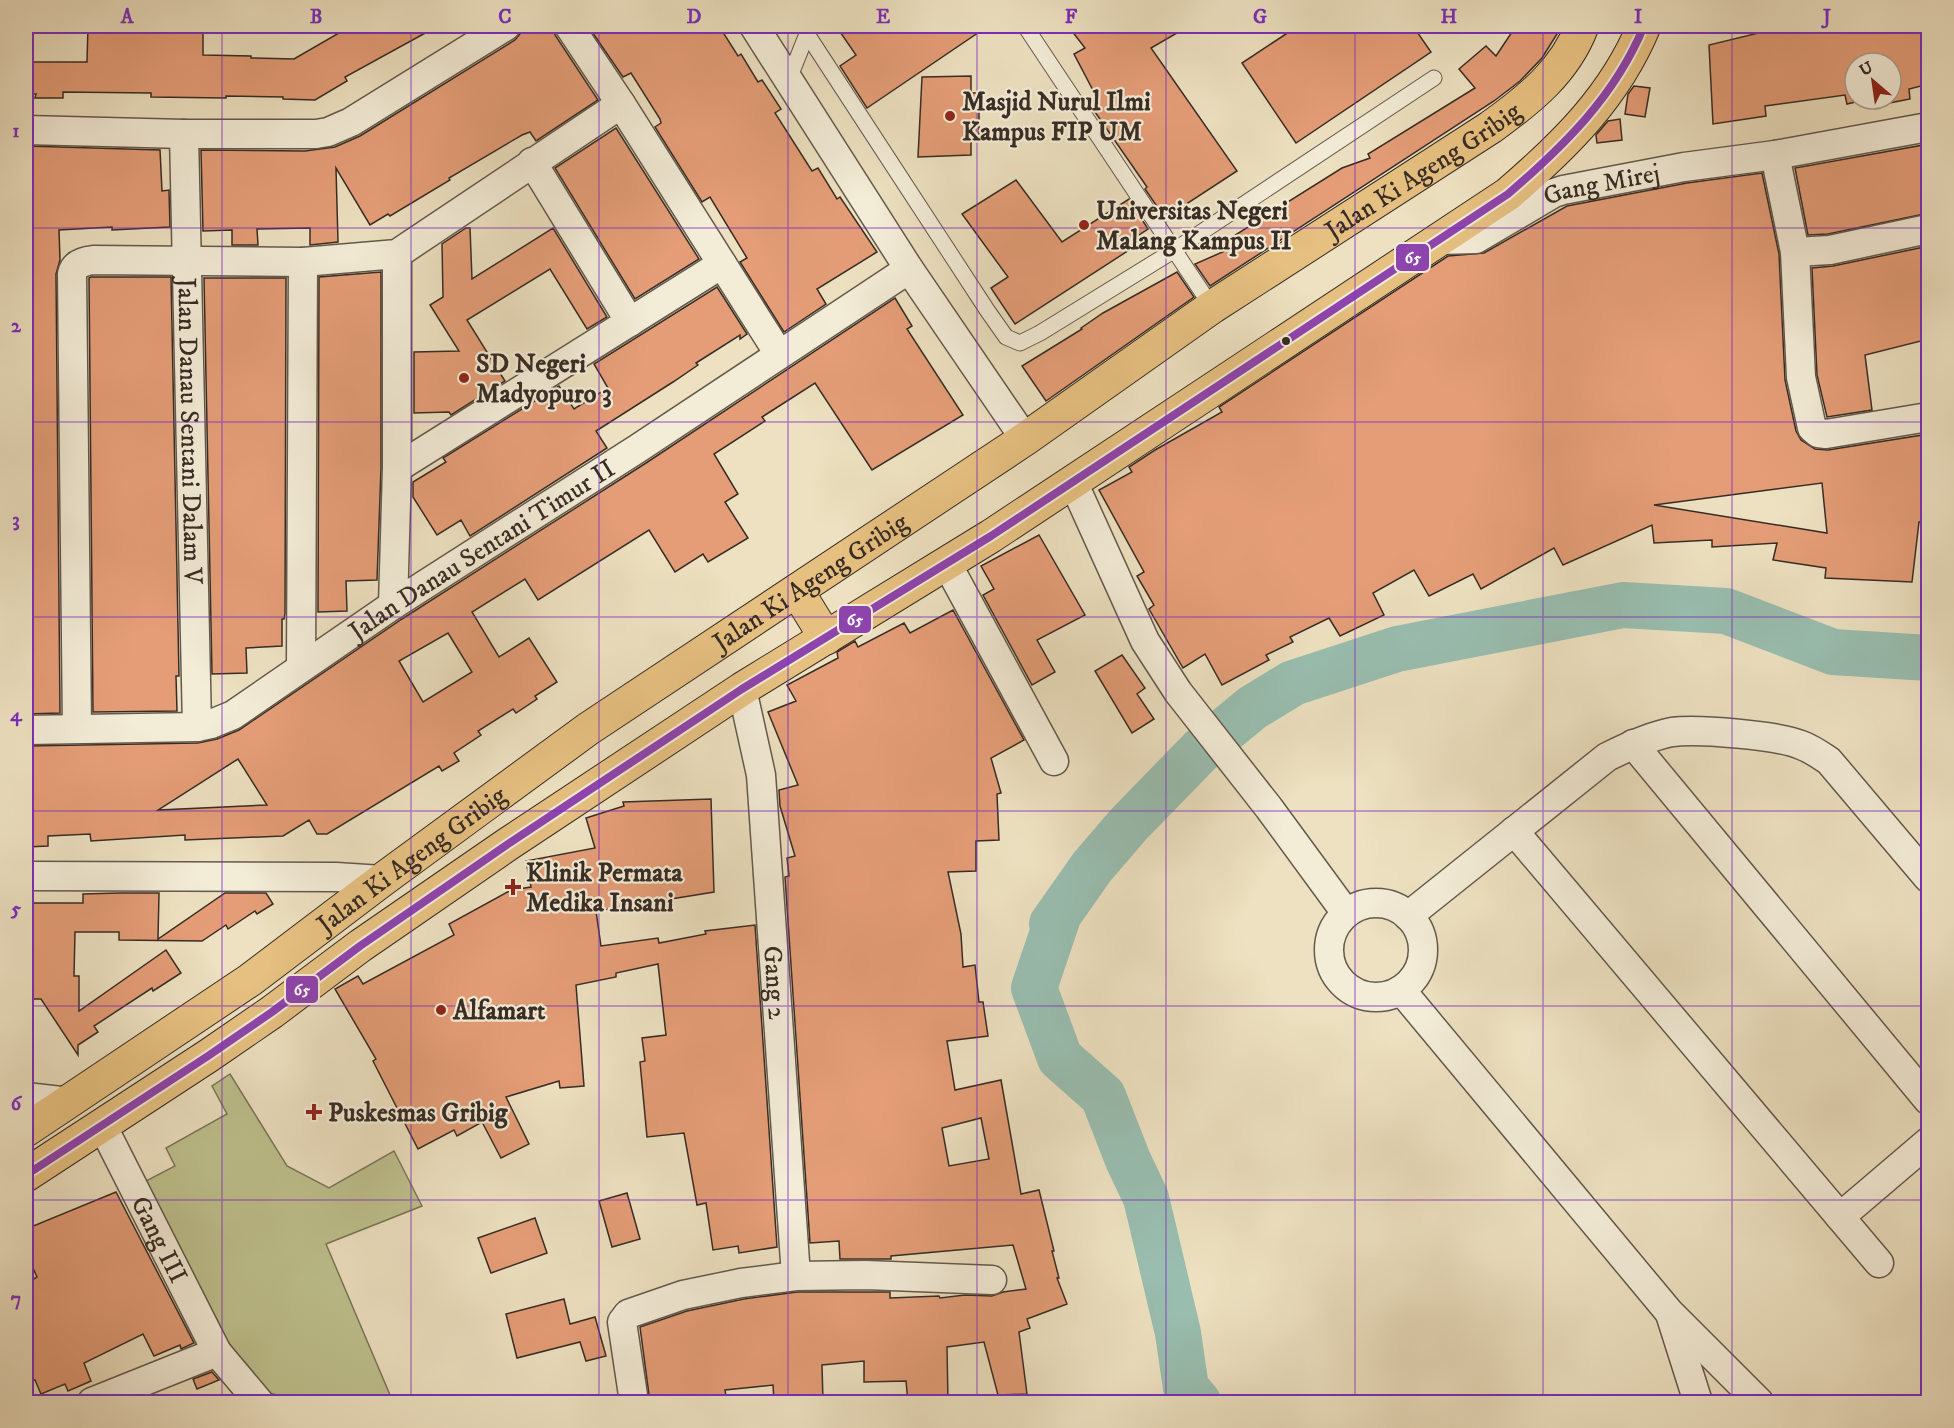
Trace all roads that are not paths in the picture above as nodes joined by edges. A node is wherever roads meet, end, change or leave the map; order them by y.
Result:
1 (506, 26) edge
2 (569, 26) edge
3 (1025, 26) edge
4 (1582, 26) edge
5 (1644, 26) edge
6 (809, 30) edge
7 (763, 32) edge
8 (1434, 78) dead end
9 (789, 79) junction
10 (621, 104) junction
11 (1929, 127) edge
12 (26, 130) edge
13 (184, 134) junction
14 (1775, 155) junction
15 (532, 162) junction
16 (1929, 229) edge
17 (1438, 240) junction
18 (1173, 251) junction
19 (1795, 252) junction
20 (397, 254) junction
21 (303, 262) junction
22 (188, 263) junction
23 (722, 264) junction
24 (909, 269) junction
25 (1212, 307) junction
26 (630, 322) junction
27 (779, 354) junction
28 (1929, 417) edge
29 (1025, 439) junction
30 (397, 468) junction
31 (1073, 482) junction
32 (946, 562) junction
33 (797, 591) junction
34 (393, 604) junction
35 (826, 638) junction
36 (301, 666) junction
37 (742, 689) junction
38 (196, 727) junction
39 (77, 728) junction
40 (26, 730) edge
41 (1633, 744) junction
42 (1054, 761) dead end
43 (1514, 831) junction
44 (26, 876) edge
45 (1929, 878) edge
46 (382, 880) junction
47 (1346, 913) junction
48 (1408, 916) junction
49 (1401, 990) junction
50 (26, 1097) edge
51 (1929, 1100) edge
52 (70, 1102) junction
53 (102, 1125) junction
54 (26, 1130) edge
55 (1929, 1142) edge
56 (26, 1175) edge
57 (1840, 1217) junction
58 (1879, 1263) dead end
59 (796, 1276) junction
60 (992, 1280) dead end
61 (1669, 1312) junction
62 (217, 1352) junction
63 (92, 1402) edge
64 (259, 1402) edge
65 (634, 1402) edge
66 (1698, 1402) edge
67 (1759, 1402) edge

1 - 13 street
2 - 10 street
3 - 18 lane
4 - 25 main road, Jalan Ki Ageng Gribig
5 - 17 main road, Jalan Ki Ageng Gribig
6 - 9 lane
6 - 18 lane
7 - 9 street
8 - 18 lane
9 - 24 street
10 - 15 street
10 - 23 street
11 - 14 street, Gang Mirej
12 - 13 street
13 - 22 street, Jalan Danau Sentani Dalam V
14 - 17 street, Gang Mirej
14 - 19 street
15 - 20 street
15 - 26 street
16 - 19 street
17 - 31 main road, Jalan Ki Ageng Gribig
18 - 25 lane
19 - 28 street
20 - 21 street
20 - 30 street
21 - 22 street
21 - 36 street
22 - 38 street, Jalan Danau Sentani Dalam V
22 - 39 street
23 - 26 street
23 - 27 street
24 - 27 street, Jalan Danau Sentani Timur II
24 - 29 street
25 - 29 main road, Jalan Ki Ageng Gribig
26 - 30 street
27 - 34 street, Jalan Danau Sentani Timur II
29 - 33 main road, Jalan Ki Ageng Gribig
30 - 34 street
31 - 32 main road, Jalan Ki Ageng Gribig
31 - 47 street
32 - 35 main road, Jalan Ki Ageng Gribig
32 - 42 street
33 - 35 main road
33 - 46 main road, Jalan Ki Ageng Gribig
34 - 36 street, Jalan Danau Sentani Timur II
35 - 37 main road, Jalan Ki Ageng Gribig
36 - 38 street, Jalan Danau Sentani Timur II
37 - 53 main road, Jalan Ki Ageng Gribig
37 - 59 street, Gang 2
38 - 39 street, Jalan Danau Sentani Timur II
39 - 40 street, Jalan Danau Sentani Timur II
41 - 43 street
41 - 45 street
41 - 51 street
43 - 48 street
43 - 57 street
44 - 46 street
46 - 52 main road, Jalan Ki Ageng Gribig
47 - 48 street
47 - 49 street
48 - 49 street
49 - 61 street
50 - 52 street
52 - 54 main road, Jalan Ki Ageng Gribig
53 - 56 main road, Jalan Ki Ageng Gribig
53 - 62 street, Gang III
55 - 57 street
57 - 58 street
59 - 60 street
59 - 65 street
61 - 66 street
61 - 67 street
62 - 63 street
62 - 64 street, Gang III

